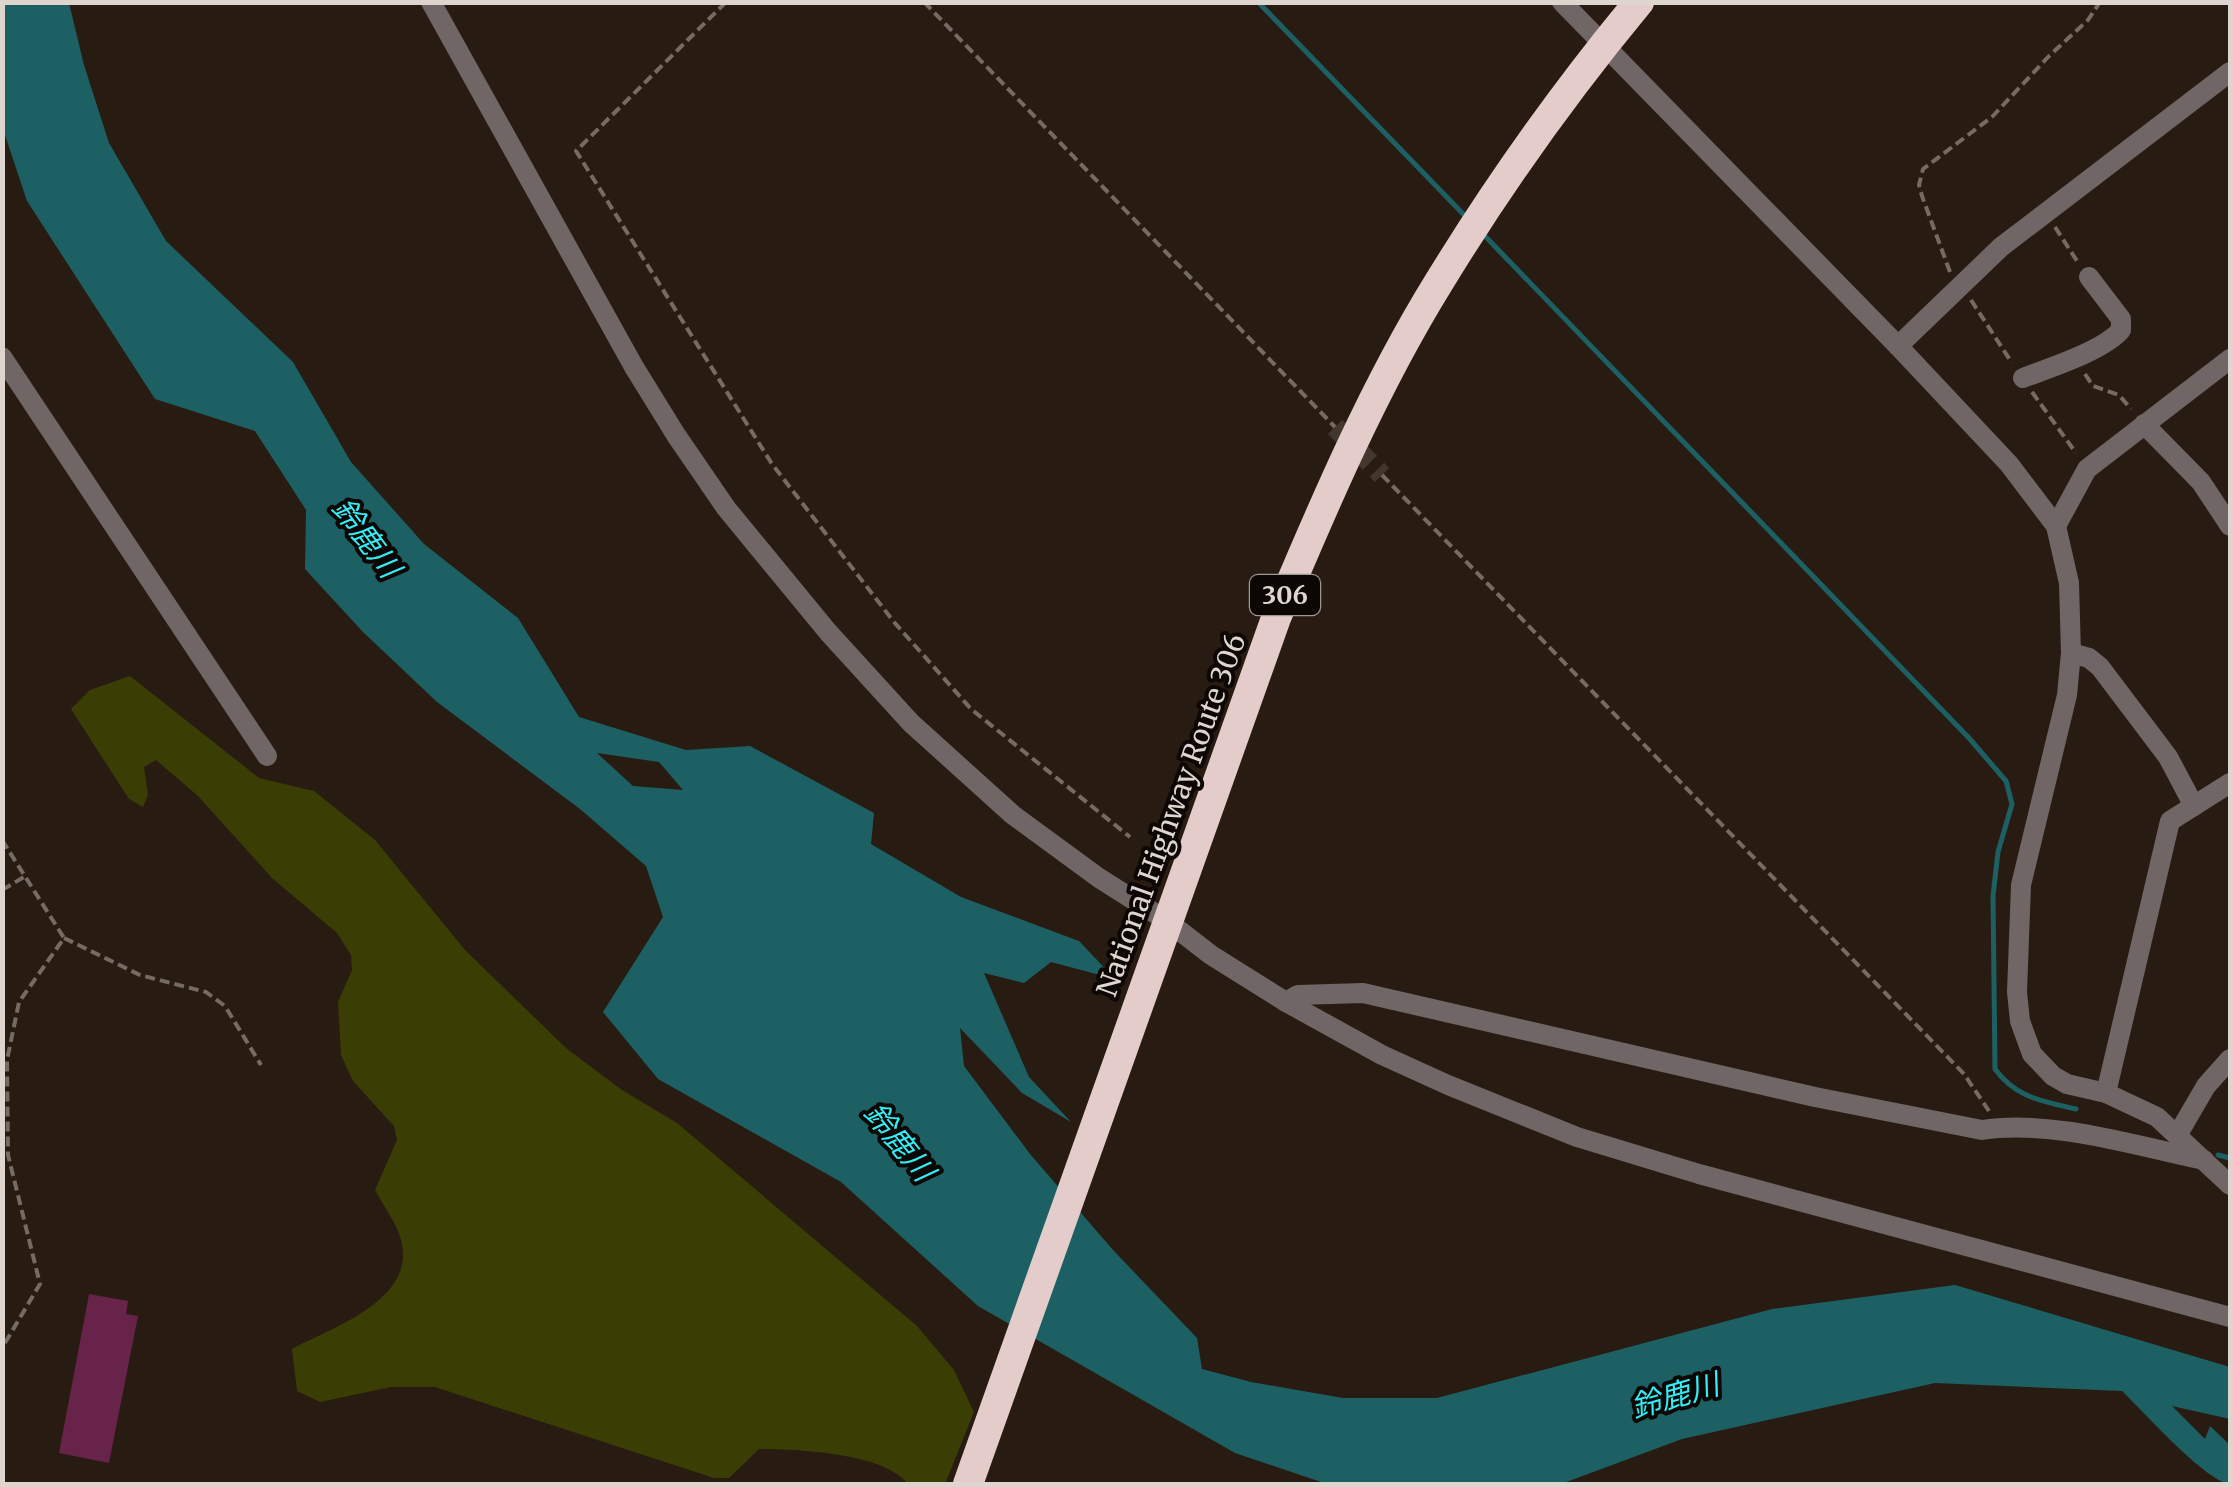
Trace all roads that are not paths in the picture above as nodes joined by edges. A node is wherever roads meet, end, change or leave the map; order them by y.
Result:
1 (431, 2) edge
2 (1562, 2) edge
3 (1639, 2) edge
4 (1603, 46) junction
5 (2230, 72) edge
6 (2089, 277) road end
7 (1898, 346) junction
8 (2, 357) edge
9 (2230, 359) edge
10 (2022, 378) dead end
11 (2144, 424) junction
12 (2056, 526) junction
13 (2230, 526) edge
14 (2071, 653) junction
15 (268, 756) dead end
16 (2230, 783) edge
17 (2194, 806) junction
18 (1164, 929) junction
19 (1286, 1002) junction
20 (2230, 1060) edge
21 (2106, 1092) junction
22 (2178, 1134) junction
23 (2207, 1160) junction
24 (2230, 1185) edge
25 (2230, 1318) edge
26 (968, 1484) edge

1 - 18 street
2 - 4 street
3 - 4 highway, National Highway Route 306 / 306
4 - 7 street
4 - 18 highway, National Highway Route 306 / 306
5 - 7 street
6 - 10 street
7 - 12 street
8 - 15 street
9 - 11 street
11 - 12 street
11 - 13 street
12 - 14 street
14 - 17 street
14 - 21 street
16 - 17 street
17 - 21 street
18 - 19 street
18 - 26 highway, National Highway Route 306 / 306
19 - 23 street
19 - 25 street
20 - 22 street
21 - 22 street
22 - 23 street
23 - 24 street

